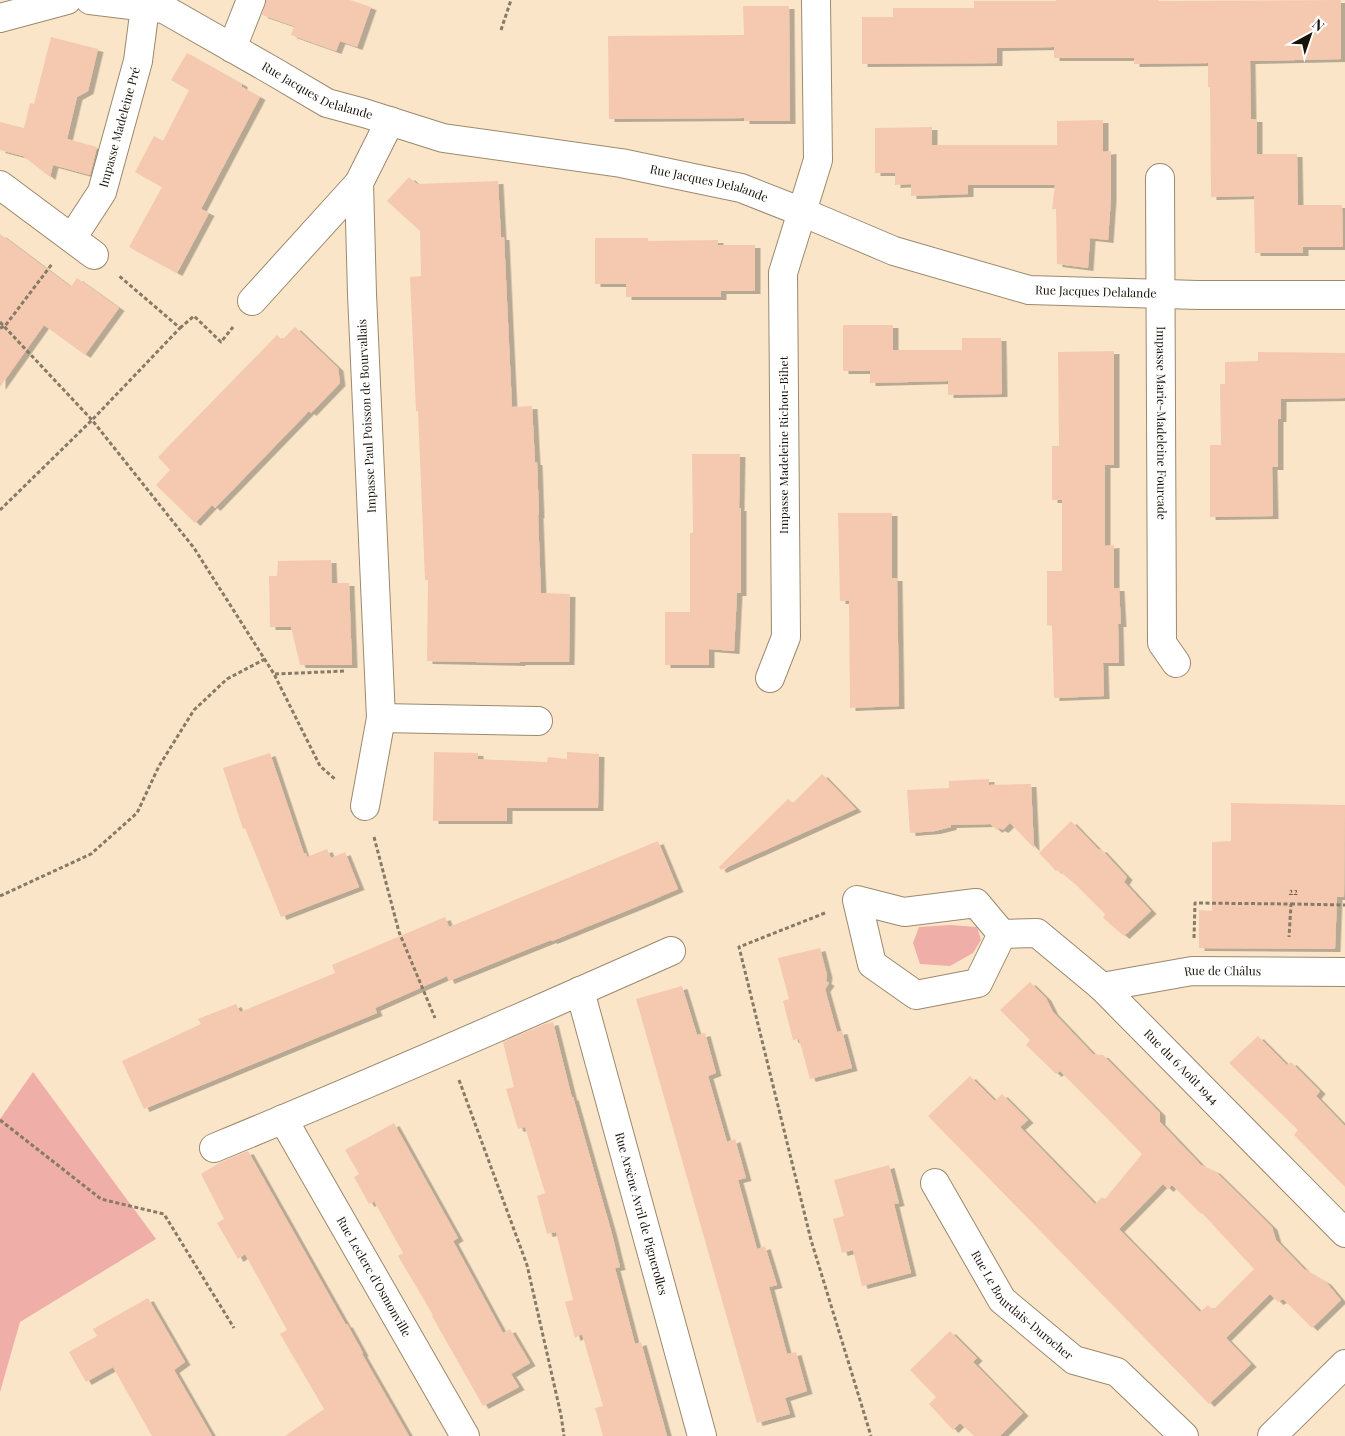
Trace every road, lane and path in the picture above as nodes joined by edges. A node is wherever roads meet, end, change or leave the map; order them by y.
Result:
1 (66, 0) edge
2 (90, 0) edge
3 (250, 0) edge
4 (511, 0) edge
5 (816, 0) edge
6 (145, 7) junction
7 (0, 18) edge
8 (501, 30) dead end
9 (232, 48) junction
10 (390, 121) junction
11 (1160, 178) dead end
12 (359, 183) junction
13 (0, 185) edge
14 (802, 212) junction
15 (72, 238) junction
16 (94, 255) joint
17 (1160, 293) junction
18 (1345, 295) edge
19 (252, 301) joint
20 (0, 322) edge
21 (5, 326) junction
22 (0, 328) edge
23 (180, 328) junction
24 (92, 420) junction
25 (0, 510) edge
26 (265, 659) junction
27 (1176, 663) dead end
28 (379, 670) junction
29 (274, 674) junction
30 (770, 678) dead end
31 (381, 718) junction
32 (538, 721) dead end
33 (365, 806) junction
34 (0, 896) edge
35 (857, 900) junction
36 (1195, 903) dead end
37 (1291, 904) junction
38 (1345, 905) edge
39 (1002, 934) junction
40 (672, 951) dead end
41 (1288, 972) junction
42 (1345, 972) edge
43 (1102, 987) junction
44 (580, 991) junction
45 (447, 1049) junction
46 (283, 1119) junction
47 (0, 1120) edge
48 (214, 1148) dead end
49 (935, 1183) dead end
50 (1345, 1233) edge
51 (234, 1328) dead end
52 (1345, 1364) edge
53 (466, 1436) edge
54 (564, 1436) edge
55 (702, 1436) edge
56 (871, 1436) edge
57 (1184, 1436) edge
58 (1272, 1436) edge

1 - 7 street
2 - 6 street, Rue Jacques Delalande
3 - 9 street
4 - 8 path
5 - 14 street, Impasse Madeleine Richou-Bihet
6 - 9 street, Rue Jacques Delalande
6 - 15 street, Impasse Madeleine Pré
9 - 10 street, Rue Jacques Delalande
10 - 12 street, Impasse Paul Poisson de Bourvallais
10 - 14 street, Rue Jacques Delalande
11 - 17 street, Impasse Marie-Madeleine Fourcade
12 - 19 street
12 - 28 street, Impasse Paul Poisson de Bourvallais
13 - 15 street
14 - 17 street, Rue Jacques Delalande
14 - 30 street, Impasse Madeleine Richou-Bihet
15 - 16 street
15 - 21 path
16 - 23 path
17 - 18 street, Rue Jacques Delalande
17 - 27 street, Impasse Marie-Madeleine Fourcade
19 - 23 path
20 - 21 path
21 - 22 path
21 - 24 path
23 - 24 path
24 - 25 path
24 - 26 path
26 - 29 path
26 - 34 path
28 - 29 path
28 - 31 street, Impasse Paul Poisson de Bourvallais
29 - 33 path
31 - 32 street
31 - 33 street, Impasse Paul Poisson de Bourvallais
33 - 45 path
35 - 39 street
35 - 39 street
35 - 56 path
36 - 37 path
37 - 38 path
37 - 41 path
39 - 43 street, Rue du 6 Août 1944
40 - 44 street
41 - 42 street, Rue de Châlus
41 - 43 street, Rue de Châlus
43 - 50 street, Rue du 6 Août 1944
44 - 45 street
44 - 55 street, Rue Arsène Avril de Pignerolles
45 - 46 street
45 - 54 path
46 - 48 street
46 - 53 street, Rue Leclerc d'Osmonville
47 - 51 path
49 - 57 street, Rue Le Bourdais-Durocher
52 - 58 street

